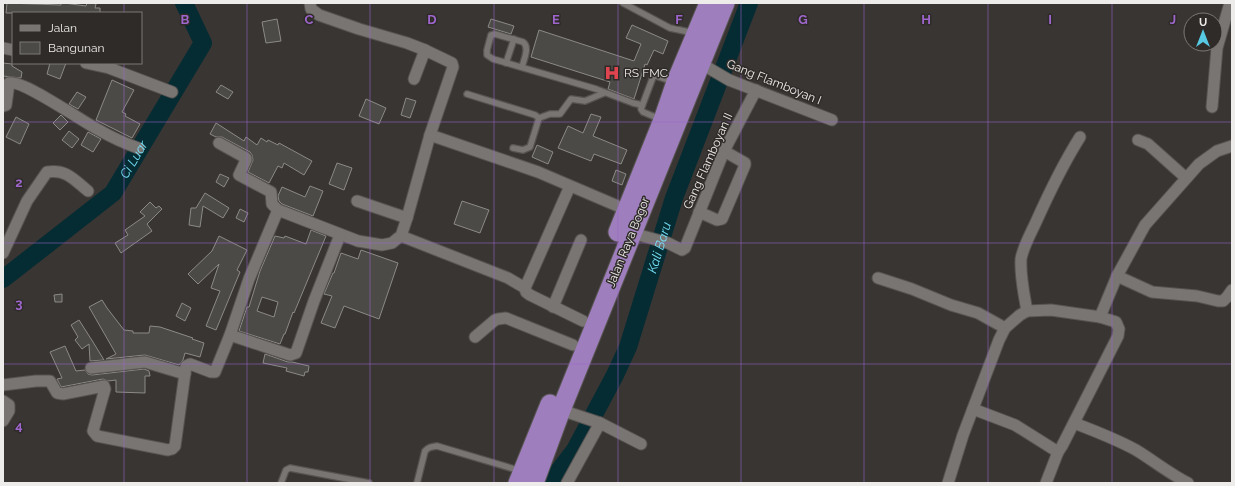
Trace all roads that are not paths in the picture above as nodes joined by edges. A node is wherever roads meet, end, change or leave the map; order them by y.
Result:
1 (310, 3) edge
2 (623, 3) edge
3 (709, 3) edge
4 (725, 3) edge
5 (1230, 3) edge
6 (704, 37) junction
7 (514, 39) junction
8 (425, 50) junction
9 (506, 63) junction
10 (91, 64) edge
11 (704, 65) junction
12 (522, 67) junction
13 (414, 79) dead end
14 (676, 82) junction
15 (756, 90) junction
16 (172, 92) dead end
17 (604, 92) junction
18 (467, 94) dead end
19 (642, 105) junction
20 (3, 106) edge
21 (1212, 107) dead end
22 (539, 118) junction
23 (832, 120) dead end
24 (669, 123) junction
25 (430, 135) junction
26 (1080, 137) dead end
27 (1138, 140) dead end
28 (219, 143) dead end
29 (1232, 146) edge
30 (138, 148) dead end
31 (513, 148) dead end
32 (724, 151) junction
33 (1186, 178) junction
34 (570, 186) junction
35 (88, 191) dead end
36 (357, 200) dead end
37 (278, 210) junction
38 (627, 210) junction
39 (699, 212) junction
40 (407, 218) junction
41 (340, 235) junction
42 (637, 235) junction
43 (400, 236) junction
44 (581, 240) dead end
45 (3, 253) edge
46 (1117, 276) junction
47 (878, 278) dead end
48 (525, 288) junction
49 (1232, 290) edge
50 (553, 306) junction
51 (1027, 311) junction
52 (1100, 317) junction
53 (582, 321) junction
54 (1005, 328) junction
55 (230, 335) junction
56 (475, 337) dead end
57 (573, 345) junction
58 (91, 368) dead end
59 (185, 374) junction
60 (3, 385) edge
61 (3, 401) edge
62 (973, 409) junction
63 (565, 411) junction
64 (3, 421) edge
65 (598, 423) junction
66 (1074, 423) junction
67 (641, 444) dead end
68 (1058, 452) junction
69 (528, 478) edge
70 (281, 483) edge
71 (369, 483) edge
72 (418, 483) edge
73 (567, 483) edge
74 (948, 483) edge
75 (1046, 483) edge
76 (1188, 483) edge

1 - 8 street
2 - 6 lane
3 - 6 highway, Jalan Raya Bogor
4 - 6 highway, Jalan Raya Bogor
5 - 21 street
6 - 11 highway, Jalan Raya Bogor
6 - 14 highway, Jalan Raya Bogor
7 - 9 lane
7 - 9 lane
7 - 12 lane
8 - 13 street
8 - 25 street
9 - 12 lane
10 - 16 street
11 - 15 street, Gang Flamboyan I
11 - 24 highway, Jalan Raya Bogor
12 - 17 lane
14 - 19 lane
14 - 24 highway, Jalan Raya Bogor
15 - 23 street, Gang Flamboyan I
15 - 32 street, Gang Flamboyan II
17 - 19 lane
17 - 22 lane
18 - 22 lane
19 - 24 lane
20 - 30 street
22 - 31 lane
24 - 38 highway, Jalan Raya Bogor
24 - 42 highway, Jalan Raya Bogor
25 - 34 street
25 - 40 street
26 - 51 street
27 - 33 street
28 - 37 street
29 - 33 street
32 - 39 street, Gang Flamboyan II
32 - 39 street
33 - 46 street
34 - 38 street
34 - 48 street
35 - 45 street
36 - 40 street
37 - 41 street
37 - 55 street
38 - 53 highway, Jalan Raya Bogor
39 - 42 street, Gang Flamboyan II
40 - 43 street
41 - 43 street
41 - 55 street
42 - 63 highway, Jalan Raya Bogor
43 - 48 street
44 - 50 street
46 - 49 street
46 - 52 street
47 - 54 street
48 - 50 street
50 - 53 street
51 - 52 street
51 - 54 street
52 - 66 street
53 - 57 highway, Jalan Raya Bogor
54 - 62 street
55 - 59 street
56 - 57 street
57 - 69 highway, Jalan Raya Bogor
58 - 59 street
59 - 60 street
61 - 64 street
62 - 68 street
62 - 74 street
63 - 65 street
63 - 69 highway, Jalan Raya Bogor
65 - 67 street
65 - 73 street
66 - 68 street
66 - 76 street
68 - 75 street
69 - 72 lane
70 - 71 lane

